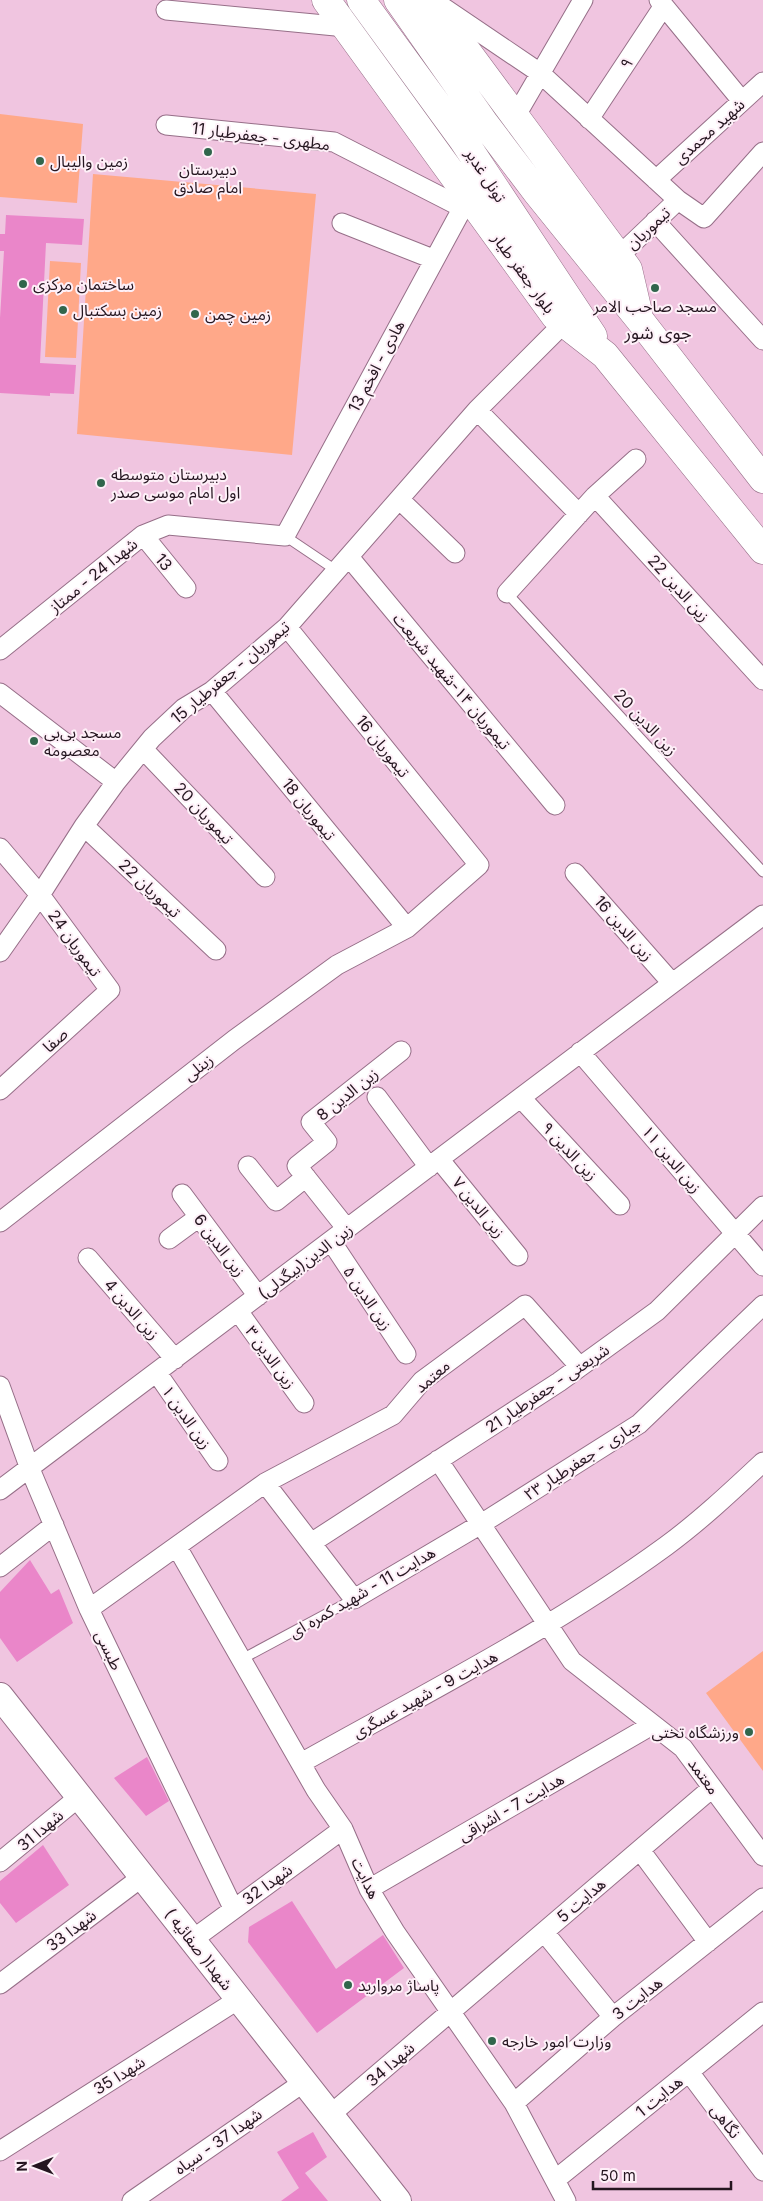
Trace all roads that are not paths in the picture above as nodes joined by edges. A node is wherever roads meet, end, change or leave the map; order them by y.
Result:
1 (326, 0) edge
2 (361, 0) edge
3 (398, 0) edge
4 (429, 0) edge
5 (444, 0) edge
6 (579, 2) edge
7 (661, 3) edge
8 (166, 10) dead end
9 (346, 27) junction
10 (540, 73) junction
11 (763, 82) edge
12 (742, 102) junction
13 (515, 117) junction
14 (589, 119) junction
15 (166, 125) dead end
16 (763, 152) edge
17 (656, 180) junction
18 (678, 200) junction
19 (465, 202) junction
20 (655, 221) junction
21 (342, 223) dead end
22 (618, 256) junction
23 (433, 259) junction
24 (639, 319) junction
25 (564, 323) junction
26 (763, 340) edge
27 (605, 354) junction
28 (477, 410) junction
29 (636, 459) dead end
30 (763, 479) edge
31 (595, 496) junction
32 (400, 499) junction
33 (579, 514) junction
34 (142, 535) junction
35 (285, 536) junction
36 (763, 550) edge
37 (455, 553) dead end
38 (343, 564) junction
39 (186, 588) dead end
40 (506, 593) joint
41 (287, 627) junction
42 (0, 650) edge
43 (763, 680) edge
44 (212, 691) junction
45 (0, 693) edge
46 (144, 749) junction
47 (116, 782) junction
48 (555, 804) dead end
49 (84, 826) junction
50 (0, 848) edge
51 (479, 865) joint
52 (763, 872) edge
53 (575, 873) dead end
54 (265, 877) dead end
55 (40, 895) junction
56 (763, 915) edge
57 (407, 928) junction
58 (216, 950) dead end
59 (0, 952) edge
60 (672, 983) junction
61 (110, 990) joint
62 (401, 1051) dead end
63 (580, 1052) junction
64 (0, 1090) edge
65 (376, 1097) dead end
66 (520, 1098) junction
67 (434, 1163) junction
68 (248, 1166) dead end
69 (306, 1177) junction
70 (182, 1194) dead end
71 (620, 1205) dead end
72 (763, 1206) edge
73 (199, 1217) junction
74 (0, 1222) edge
75 (347, 1229) junction
76 (735, 1233) junction
77 (169, 1239) dead end
78 (331, 1241) junction
79 (518, 1256) dead end
80 (88, 1258) dead end
81 (763, 1266) edge
82 (258, 1296) junction
83 (763, 1305) edge
84 (238, 1311) junction
85 (406, 1354) dead end
86 (175, 1359) junction
87 (580, 1367) junction
88 (157, 1373) junction
89 (0, 1386) edge
90 (304, 1403) dead end
91 (438, 1460) junction
92 (218, 1461) dead end
93 (763, 1462) edge
94 (30, 1469) junction
95 (265, 1483) junction
96 (0, 1490) edge
97 (481, 1524) junction
98 (54, 1525) junction
99 (310, 1543) junction
100 (177, 1547) junction
101 (0, 1567) edge
102 (354, 1599) junction
103 (89, 1609) junction
104 (549, 1625) junction
105 (242, 1659) junction
106 (0, 1696) edge
107 (652, 1725) junction
108 (300, 1763) junction
109 (712, 1788) junction
110 (79, 1797) junction
111 (343, 1829) junction
112 (640, 1850) junction
113 (763, 1856) edge
114 (0, 1862) edge
115 (142, 1877) junction
116 (369, 1889) junction
117 (763, 1898) edge
118 (233, 1908) junction
119 (544, 1932) junction
120 (192, 1940) junction
121 (708, 1942) junction
122 (0, 1984) edge
123 (238, 1999) junction
124 (763, 2012) edge
125 (450, 2013) junction
126 (612, 2017) junction
127 (689, 2072) junction
128 (304, 2082) junction
129 (514, 2103) junction
130 (330, 2115) junction
131 (0, 2151) edge
132 (763, 2171) edge
133 (555, 2180) junction
134 (132, 2201) edge
135 (398, 2201) edge
136 (566, 2201) edge

1 - 9 main road, بلوار جعفر طیار
2 - 27 main road, تونل غدیر
3 - 24 main road, تونل غدیر
4 - 13 main road
5 - 10 street
6 - 10 street
7 - 12 street
7 - 14 street, ۹
8 - 9 street
9 - 19 main road, بلوار جعفر طیار
10 - 13 street
10 - 14 street
11 - 12 street, شهید محمدی
12 - 17 street, شهید محمدی
13 - 22 main road
14 - 17 street
15 - 19 street, مطهری - جعفرطیار 11
16 - 18 street
17 - 18 street
18 - 20 street, تیموریان
19 - 23 street, هادی - افخم 13
19 - 25 main road, بلوار جعفر طیار
20 - 22 street, تیموریان
20 - 26 street
21 - 23 street
22 - 24 main road
23 - 35 street, هادی - افخم 13
24 - 30 main road
25 - 27 main road, بلوار جعفر طیار
25 - 28 street, تیموریان - جعفرطیار 15
27 - 36 main road, بلوار جعفر طیار
28 - 32 street, تیموریان - جعفرطیار 15
28 - 33 street
29 - 31 street
31 - 33 street
31 - 43 street, زین الدین 22
32 - 37 street
32 - 38 street, تیموریان - جعفرطیار 15
33 - 40 street
34 - 35 street, شهدا 24 - ممتاز
34 - 39 street, 13
34 - 42 street, شهدا 24 - ممتاز
35 - 38 lane
38 - 41 street, تیموریان - جعفرطیار 15
38 - 48 street, تیموریان ۱۴-شهید شریعت
40 - 52 lane, زین الدین 20
41 - 44 street, تیموریان - جعفرطیار 15
41 - 51 street, تیموریان 16
44 - 46 street, تیموریان - جعفرطیار 15
44 - 57 street, تیموریان 18
45 - 47 street
46 - 47 street, تیموریان - جعفرطیار 15
46 - 54 street, تیموریان 20
47 - 49 street, تیموریان - جعفرطیار 15
49 - 55 street, تیموریان - جعفرطیار 15
49 - 58 street, تیموریان 22
50 - 55 street, تیموریان 24
51 - 57 street, زینلی
53 - 60 street, زین الدین 16
55 - 59 street, تیموریان - جعفرطیار 15
55 - 61 street, تیموریان 24
56 - 60 street, زین الدین(بیگدلی)
57 - 74 street, زینلی
60 - 63 street, زین الدین(بیگدلی)
61 - 64 street, صفا
62 - 69 street, زین الدین 8
63 - 66 street, زین الدین(بیگدلی)
63 - 76 street, زین الدین ۱۱
65 - 67 street, زین الدین ۷
66 - 67 street, زین الدین(بیگدلی)
66 - 71 street, زین الدین ۹
67 - 75 street, زین الدین(بیگدلی)
67 - 79 street, زین الدین ۷
68 - 69 street
69 - 75 street
70 - 73 street, زین الدین 6
72 - 76 street, شریعتی - جعفرطیار 21
73 - 77 street
73 - 82 street, زین الدین 6
75 - 78 street, زین الدین(بیگدلی)
76 - 81 street, زین الدین ۱۱
76 - 87 street, شریعتی - جعفرطیار 21
78 - 82 street, زین الدین(بیگدلی)
78 - 85 street, زین الدین ۵
80 - 86 street, زین الدین 4
82 - 84 street, زین الدین(بیگدلی)
83 - 97 street, جباری - جعفرطیار ۲۳
84 - 86 street, زین الدین(بیگدلی)
84 - 90 street, زین الدین ۳
86 - 88 street, زین الدین(بیگدلی)
87 - 91 street, شریعتی - جعفرطیار 21
87 - 95 street, معتمد
88 - 92 street, زین الدین ۱
88 - 94 street, زین الدین(بیگدلی)
89 - 94 street, طبسی
91 - 97 street, معتمد
91 - 99 street, شریعتی - جعفرطیار 21
93 - 104 street, هدایت 9 - شهید عسگری
94 - 96 street, زین الدین(بیگدلی)
94 - 98 street, طبسی
95 - 99 street
95 - 100 street, معتمد
97 - 102 street, هدایت 11 - شهید کمره ای
97 - 104 street, معتمد
98 - 101 street
98 - 103 street, طبسی
99 - 102 street
100 - 103 street, معتمد
100 - 105 street, هدایت
102 - 105 lane, هدایت 11 - شهید کمره ای
103 - 118 street, طبسی
104 - 107 street, معتمد
104 - 108 street, هدایت 9 - شهید عسگری
105 - 108 street, هدایت
106 - 110 main road, شهدا( صفائیه )
107 - 109 street, معتمد
107 - 116 street, هدایت 7 - اشراقی
108 - 111 street, هدایت
109 - 112 street, هدایت 5
109 - 113 street, معتمد
110 - 114 street, شهدا 31
110 - 115 main road, شهدا( صفائیه )
111 - 116 street, هدایت
111 - 118 street, شهدا 32
112 - 119 street, هدایت 5
112 - 121 street
115 - 120 main road, شهدا( صفائیه )
115 - 122 street, شهدا 33
116 - 125 street, هدایت
117 - 121 street, هدایت 3
118 - 120 street, شهدا 32
119 - 125 street, هدایت 5
119 - 126 street
120 - 123 main road, شهدا( صفائیه )
121 - 126 street, هدایت 3
123 - 128 main road, شهدا( صفائیه )
123 - 131 street, شهدا 35
124 - 127 street, هدایت 1
125 - 129 street, هدایت
125 - 130 street, شهدا 34
126 - 129 street, هدایت 3
127 - 132 street, نگاهی
127 - 133 street, هدایت 1
128 - 130 main road, شهدا( صفائیه )
128 - 134 street, شهدا 37 - سپاه
129 - 133 street, هدایت
130 - 135 main road, شهدا( صفائیه )
133 - 136 street, هدایت

